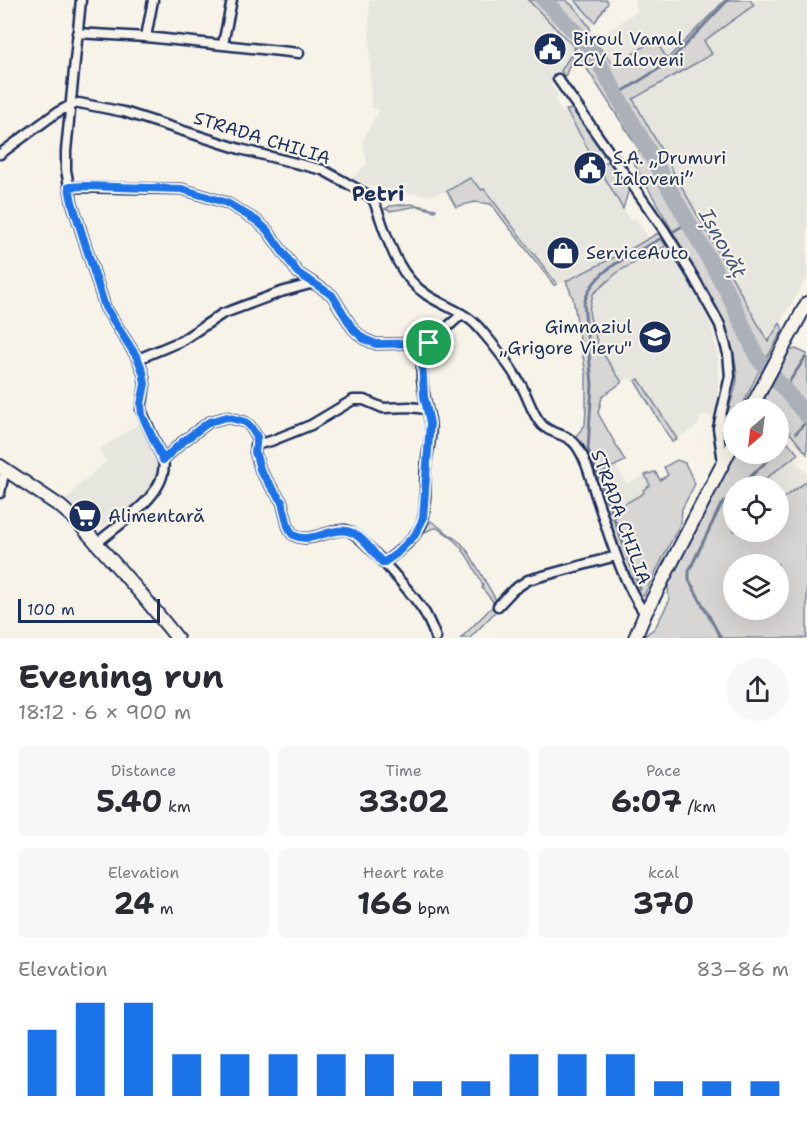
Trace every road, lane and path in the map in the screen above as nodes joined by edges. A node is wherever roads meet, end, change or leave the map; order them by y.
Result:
1 (81, 0) edge
2 (153, 0) edge
3 (232, 0) edge
4 (77, 33) junction
5 (146, 37) junction
6 (223, 44) junction
7 (299, 53) dead end
8 (558, 79) dead end
9 (70, 105) junction
10 (0, 154) edge
11 (69, 187) junction
12 (314, 284) junction
13 (807, 303) edge
14 (462, 314) junction
15 (429, 343) junction
16 (138, 359) junction
17 (725, 398) edge
18 (756, 398) edge
19 (723, 406) edge
20 (427, 409) junction
21 (255, 445) junction
22 (163, 460) junction
23 (723, 463) joint
24 (2, 469) edge
25 (0, 493) edge
26 (97, 543) junction
27 (616, 556) junction
28 (383, 563) junction
29 (498, 606) dead end
30 (645, 614) junction
31 (177, 638) edge
32 (436, 638) edge
33 (635, 638) edge

1 - 4 street
2 - 5 street
3 - 6 street
4 - 5 street
4 - 9 street
5 - 6 street
6 - 7 street
8 - 17 street
9 - 10 street
9 - 11 street
9 - 14 street, STRADA CHILIA
11 - 12 street
11 - 16 street
12 - 15 street
12 - 16 street
13 - 18 main road
14 - 15 street
14 - 27 street, STRADA CHILIA
15 - 20 street
16 - 22 street
19 - 23 street
20 - 21 street
20 - 28 street
21 - 22 street
21 - 28 street
22 - 26 street
23 - 30 main road
24 - 25 street
24 - 26 main road
26 - 31 main road
27 - 29 street
27 - 30 street, STRADA CHILIA
28 - 32 street
30 - 33 main road

